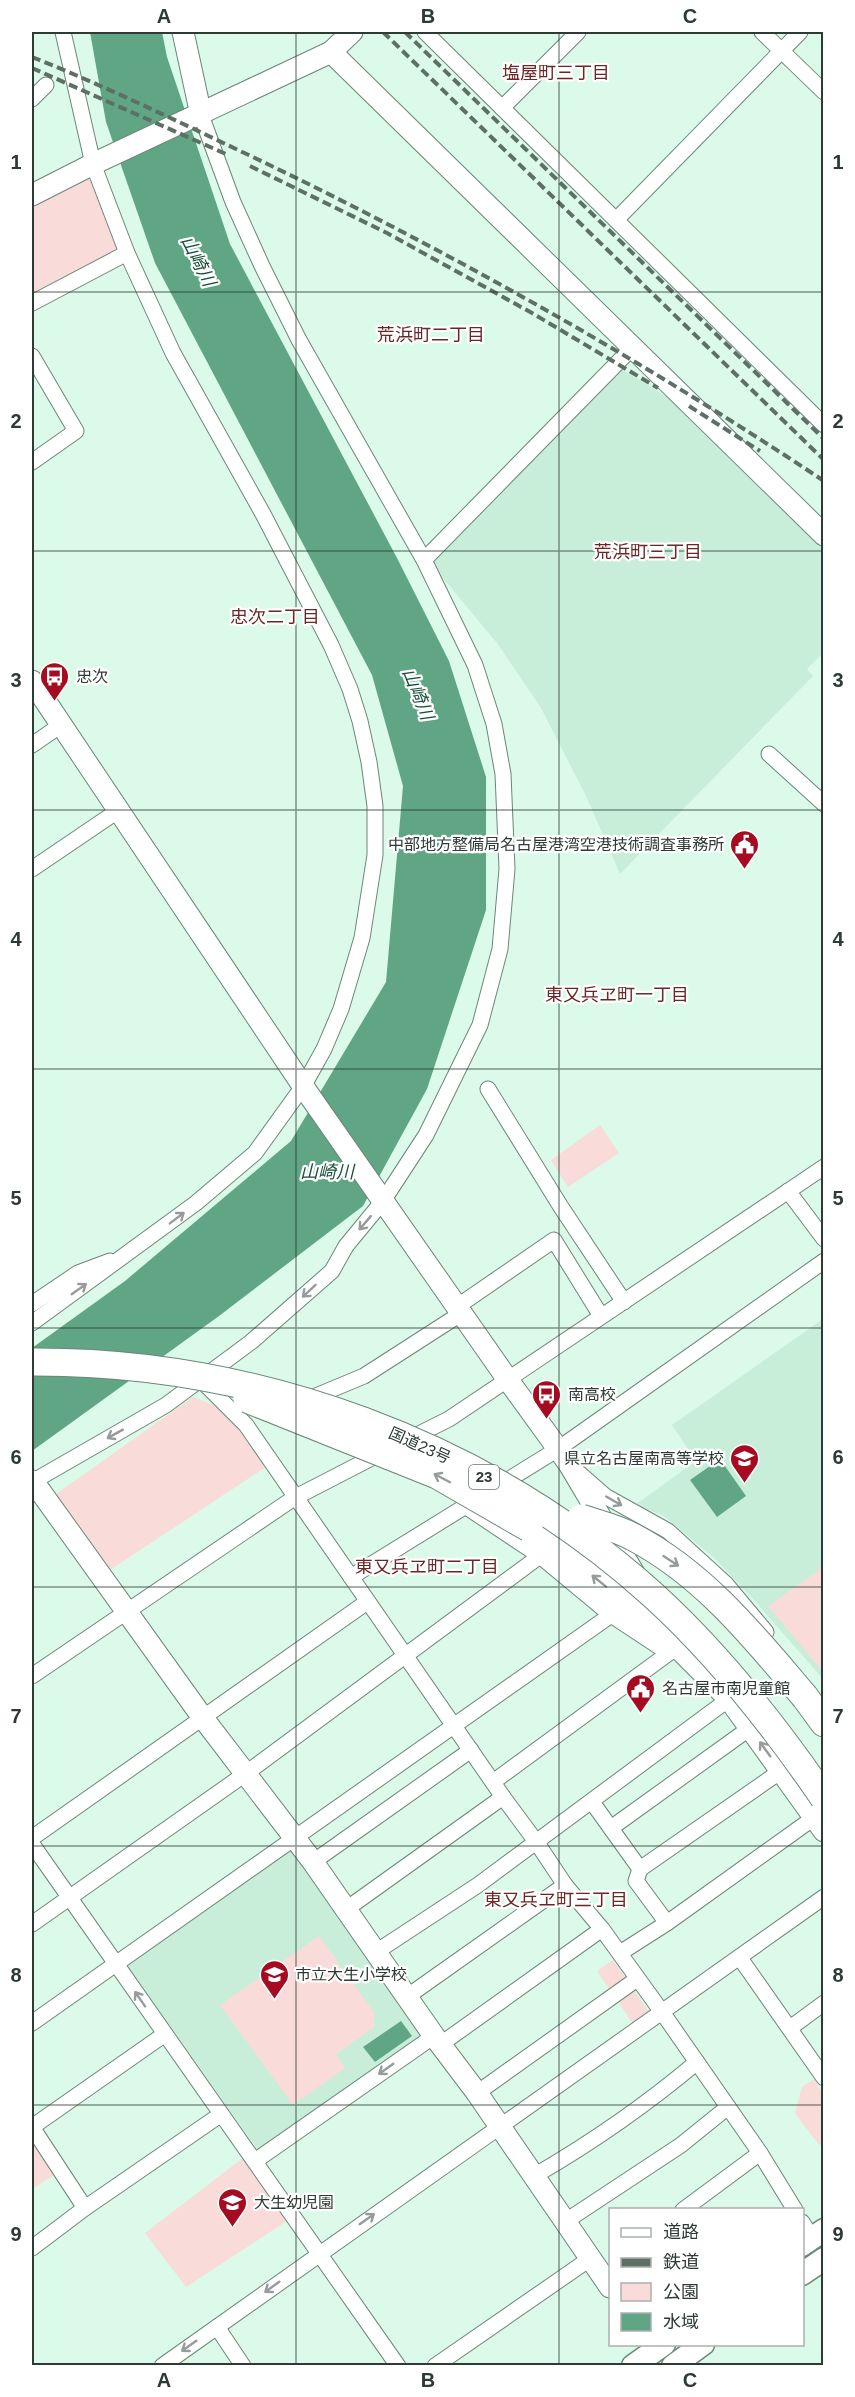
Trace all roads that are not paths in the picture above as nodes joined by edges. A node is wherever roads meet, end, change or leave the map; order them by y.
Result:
1 (63, 32) edge
2 (183, 32) edge
3 (352, 32) edge
4 (425, 32) edge
5 (578, 32) edge
6 (762, 32) edge
7 (800, 32) edge
8 (782, 51) junction
9 (331, 52) junction
10 (46, 85) dead end
11 (824, 92) edge
12 (32, 99) edge
13 (502, 108) junction
14 (197, 116) junction
15 (97, 162) junction
16 (32, 195) edge
17 (616, 220) junction
18 (127, 253) junction
19 (32, 303) edge
20 (632, 348) junction
21 (32, 357) edge
22 (824, 425) edge
23 (32, 462) edge
24 (824, 535) edge
25 (424, 560) junction
26 (32, 681) edge
27 (61, 725) junction
28 (32, 745) edge
29 (769, 754) dead end
30 (824, 804) edge
31 (119, 810) junction
32 (32, 869) edge
33 (305, 1089) junction
34 (488, 1089) dead end
35 (824, 1167) edge
36 (788, 1191) junction
37 (381, 1197) junction
38 (824, 1239) edge
39 (130, 1253) junction
40 (824, 1261) edge
41 (624, 1302) junction
42 (32, 1304) edge
43 (460, 1310) junction
44 (601, 1316) junction
45 (32, 1323) edge
46 (32, 1345) edge
47 (32, 1362) edge
48 (200, 1378) junction
49 (508, 1380) junction
50 (246, 1425) junction
51 (564, 1456) junction
52 (32, 1481) edge
53 (294, 1498) junction
54 (465, 1506) junction
55 (581, 1518) junction
56 (540, 1556) junction
57 (351, 1577) junction
58 (368, 1602) junction
59 (127, 1611) junction
60 (611, 1615) junction
61 (675, 1649) junction
62 (406, 1656) junction
63 (32, 1676) edge
64 (729, 1699) junction
65 (814, 1700) edge
66 (203, 1718) junction
67 (824, 1723) edge
68 (454, 1726) junction
69 (750, 1728) junction
70 (471, 1750) junction
71 (824, 1768) edge
72 (781, 1771) junction
73 (245, 1774) junction
74 (493, 1782) junction
75 (503, 1797) junction
76 (592, 1802) junction
77 (821, 1815) edge
78 (611, 1828) junction
79 (32, 1838) edge
80 (295, 1838) junction
81 (537, 1843) junction
82 (32, 1844) edge
83 (313, 1862) junction
84 (640, 1869) junction
85 (565, 1885) junction
86 (824, 1897) edge
87 (69, 1898) junction
88 (345, 1910) junction
89 (667, 1923) junction
90 (32, 1924) edge
91 (602, 1929) junction
92 (376, 1952) junction
93 (620, 1953) junction
94 (740, 1958) junction
95 (116, 1964) junction
96 (637, 1979) junction
97 (408, 1996) junction
98 (824, 2003) edge
99 (662, 2012) junction
100 (32, 2023) edge
101 (790, 2028) junction
102 (165, 2034) junction
103 (437, 2040) junction
104 (697, 2062) junction
105 (824, 2078) edge
106 (477, 2093) junction
107 (728, 2107) junction
108 (220, 2115) junction
109 (498, 2126) junction
110 (32, 2127) edge
111 (760, 2153) junction
112 (255, 2161) junction
113 (534, 2176) junction
114 (85, 2208) junction
115 (686, 2208) edge
116 (794, 2208) edge
117 (566, 2221) junction
118 (32, 2248) edge
119 (320, 2253) junction
120 (824, 2259) edge
121 (600, 2262) edge
122 (804, 2273) edge
123 (609, 2284) edge
124 (217, 2326) junction
125 (700, 2346) edge
126 (657, 2352) edge
127 (162, 2366) edge
128 (243, 2366) edge
129 (398, 2366) edge
130 (435, 2366) edge
131 (633, 2366) edge
132 (673, 2366) edge

1 - 15 street
2 - 14 street
3 - 9 street
4 - 13 street
5 - 13 street
6 - 8 street
7 - 8 street
8 - 11 street
8 - 17 street
9 - 14 street
9 - 20 street
10 - 12 street
13 - 17 street
14 - 15 street
14 - 25 street
15 - 16 street
15 - 18 street
17 - 22 street
18 - 19 street
18 - 33 street
20 - 24 street
20 - 25 street
21 - 23 street
25 - 37 street
26 - 27 street
27 - 28 street
27 - 31 street
29 - 30 street
31 - 32 street
31 - 33 street
33 - 37 street
39 -> 33 street
34 - 41 street
35 - 36 street
36 - 38 street
36 - 41 street
37 - 43 street
37 -> 48 street
39 - 42 street
45 -> 39 street
40 - 51 street
41 - 44 street
43 - 44 street
43 - 49 street
43 - 50 street
44 - 49 street
46 - 55 highway, 国道23号 / 23
47 - 48 highway, 国道23号 / 23, bridge
48 - 50 street
48 -> 52 street
61 -> 48 highway, bridge
48 - 77 highway, 国道23号 / 23, bridge
49 - 51 street
49 - 53 street
50 - 53 street
51 - 54 street
51 - 61 street
51 -> 65 street
52 - 59 street
53 - 57 street
53 - 59 street
54 - 56 street
54 - 57 street
55 -> 65 highway, bridge
55 - 71 highway, 国道23号 / 23
56 - 60 street
56 - 62 street
57 - 58 street
58 - 62 street
58 - 66 street
59 - 63 street
59 - 66 street
60 - 61 street
60 - 68 street
61 - 64 street
61 - 74 street
62 - 68 street
62 - 73 street
64 - 69 street
64 - 76 street
65 - 67 highway
66 - 73 street
66 - 79 street
68 - 70 street
68 - 80 street
72 -> 69 street
69 - 78 street
70 - 74 street
70 - 83 street
72 - 77 street
72 - 84 street
73 - 80 street
73 - 87 street
74 - 75 street
75 - 81 street
75 - 88 street
76 - 78 street
76 - 81 street
77 - 89 street
78 - 84 street
80 - 83 street
80 - 95 street
81 - 85 street
81 - 92 street
82 - 87 street
83 - 88 street
84 - 89 street
85 - 91 street
85 - 97 street
86 - 94 street
87 - 90 street
87 - 95 street
88 - 92 street
89 - 93 street
91 - 93 street
91 - 103 street
92 - 97 street
93 - 96 street
94 - 99 street
94 - 101 street
95 - 100 street
102 -> 95 street
96 - 99 street
96 - 106 street
97 - 103 street
98 - 101 street
99 - 104 street
99 - 109 street
101 - 105 street
102 - 108 street
102 - 110 street
103 - 106 street
103 -> 112 street
104 - 107 street
104 - 113 street
106 - 109 street
107 - 111 street
107 - 117 street
108 - 112 street
108 - 114 street
109 - 113 street
119 -> 109 street
110 - 114 street
111 - 115 street
111 - 116 street
112 - 119 street
113 - 117 street
114 - 118 street
117 - 121 street
119 -> 124 street
119 - 129 street
120 - 122 main road
121 - 123 street
121 - 130 street
124 -> 127 street
124 - 128 street
125 - 132 main road
126 - 131 main road

